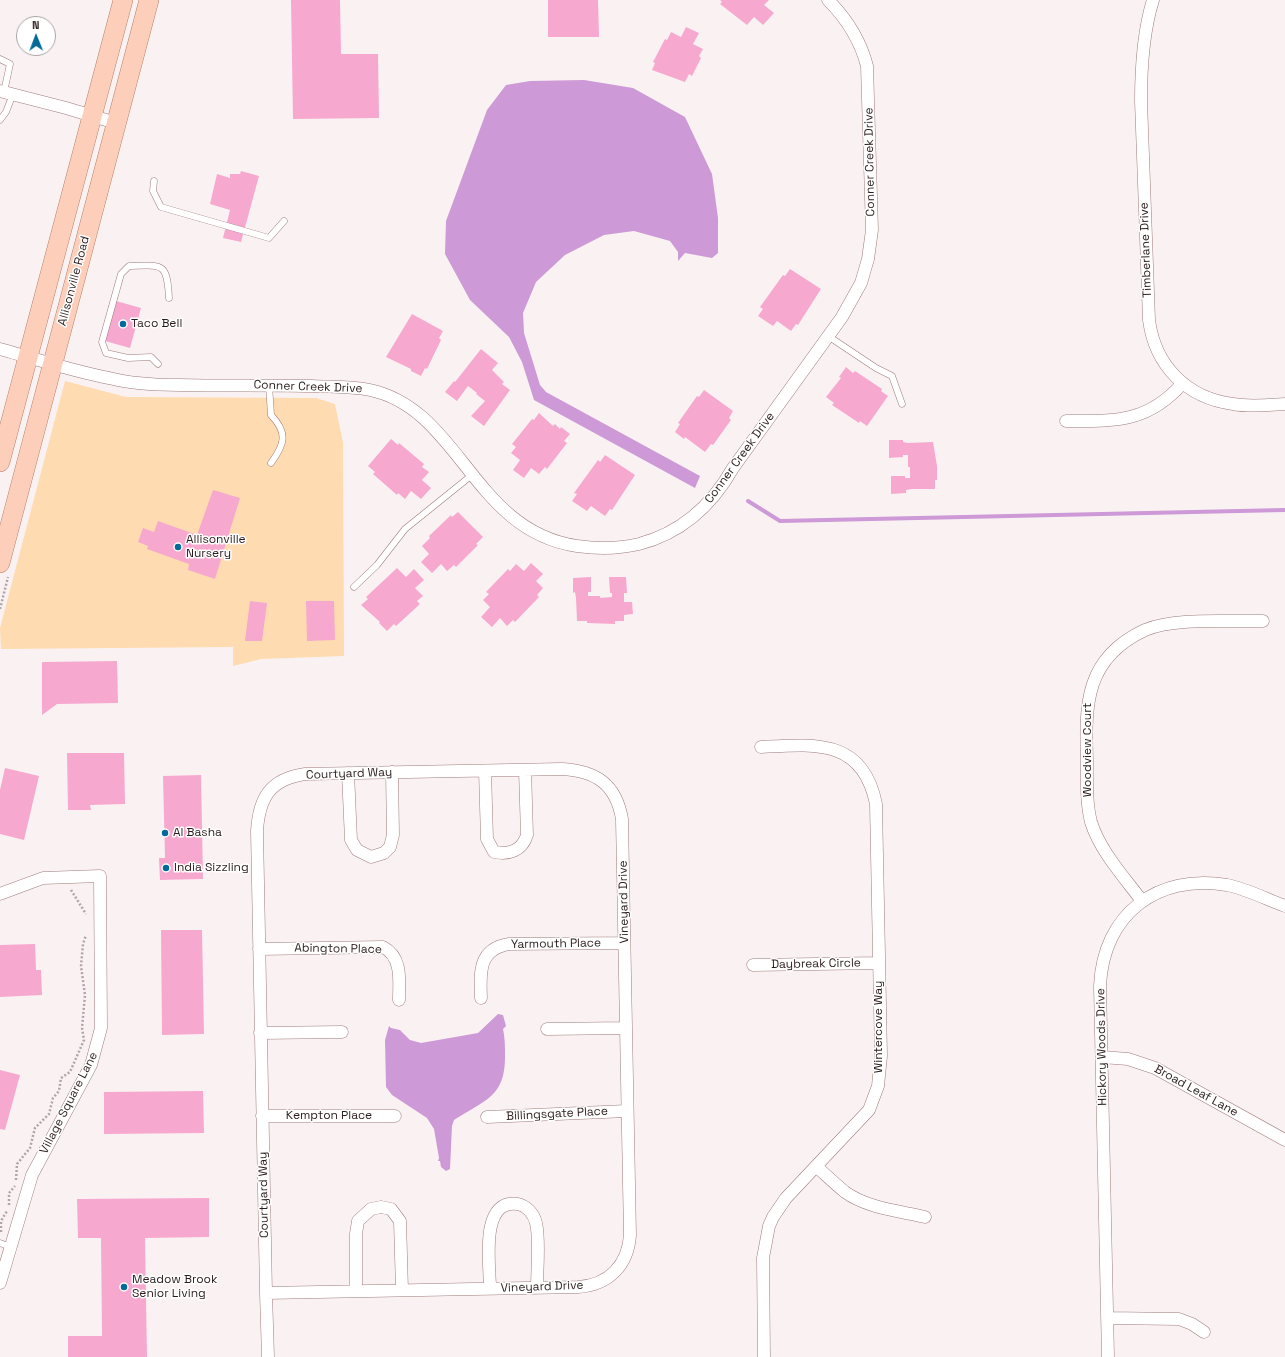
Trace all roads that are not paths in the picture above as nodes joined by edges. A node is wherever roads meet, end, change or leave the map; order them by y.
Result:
1 (123, 0) edge
2 (149, 0) edge
3 (828, 0) edge
4 (1153, 0) edge
5 (0, 59) edge
6 (6, 92) edge
7 (93, 116) junction
8 (0, 120) edge
9 (116, 124) junction
10 (154, 181) dead end
11 (284, 221) dead end
12 (169, 298) dead end
13 (828, 336) junction
14 (0, 349) edge
15 (40, 360) junction
16 (158, 364) dead end
17 (1182, 384) junction
18 (269, 385) junction
19 (902, 404) dead end
20 (1285, 404) edge
21 (1066, 421) dead end
22 (0, 462) edge
23 (271, 463) dead end
24 (472, 475) junction
25 (0, 561) edge
26 (354, 587) dead end
27 (1263, 621) dead end
28 (761, 747) dead end
29 (525, 770) junction
30 (485, 771) junction
31 (392, 772) junction
32 (348, 773) junction
33 (603, 782) joint
34 (0, 894) edge
35 (1142, 901) junction
36 (1285, 906) edge
37 (624, 943) junction
38 (259, 950) junction
39 (879, 963) junction
40 (753, 965) dead end
41 (481, 998) dead end
42 (399, 1000) dead end
43 (546, 1028) dead end
44 (626, 1028) junction
45 (342, 1032) dead end
46 (260, 1033) junction
47 (1102, 1056) junction
48 (627, 1111) junction
49 (262, 1116) junction
50 (395, 1116) dead end
51 (487, 1117) dead end
52 (1285, 1140) edge
53 (817, 1167) junction
54 (925, 1217) dead end
55 (6, 1245) edge
56 (0, 1283) edge
57 (490, 1288) junction
58 (537, 1288) junction
59 (402, 1290) junction
60 (356, 1291) junction
61 (266, 1293) junction
62 (1107, 1318) junction
63 (1204, 1332) dead end
64 (268, 1357) edge
65 (764, 1357) edge
66 (1108, 1357) edge

1 - 7 main road, Allisonville Road
2 - 9 main road, Allisonville Road
3 - 13 street, Conner Creek Drive
4 - 17 street, Timberlane Drive
5 - 6 lane
6 - 7 street
6 - 8 lane
7 - 9 street
7 - 15 main road, Allisonville Road
9 - 15 main road, Allisonville Road
10 - 11 lane
12 - 16 lane
13 - 19 lane
13 - 24 street, Conner Creek Drive
14 - 15 street, Conner Creek Drive
15 - 18 street, Conner Creek Drive
15 - 22 main road, Allisonville Road
15 - 25 main road, Allisonville Road
17 - 20 street, Timberlane Drive
17 - 21 street
18 - 23 lane
18 - 24 street, Conner Creek Drive
24 - 26 lane
27 - 35 street, Woodview Court
28 - 39 street, Wintercove Way
29 - 30 street, Courtyard Way
29 - 30 street
29 - 33 street, Courtyard Way
30 - 31 street, Courtyard Way
31 - 32 street, Courtyard Way
31 - 32 street
32 - 38 street, Courtyard Way
33 - 37 street, Vineyard Drive
34 - 55 street, Village Square Lane
35 - 36 street, Hickory Woods Drive
35 - 47 street, Hickory Woods Drive
37 - 41 street, Yarmouth Place
37 - 44 street, Vineyard Drive
38 - 42 street, Abington Place
38 - 46 street, Courtyard Way
39 - 40 street, Daybreak Circle
39 - 53 street, Wintercove Way
43 - 44 street
44 - 48 street, Vineyard Drive
45 - 46 street
46 - 49 street, Courtyard Way
47 - 52 street, Broad Leaf Lane
47 - 62 street, Hickory Woods Drive
48 - 51 street, Billingsgate Place
48 - 58 street, Vineyard Drive
49 - 50 street, Kempton Place
49 - 61 street, Courtyard Way
53 - 54 street
53 - 65 street, Wintercove Way
55 - 56 street, Village Square Lane
57 - 58 street, Vineyard Drive
57 - 58 street
57 - 59 street, Vineyard Drive
59 - 60 street, Vineyard Drive
59 - 60 street
60 - 61 street, Vineyard Drive
61 - 64 street, Courtyard Way
62 - 63 street
62 - 66 street, Hickory Woods Drive

